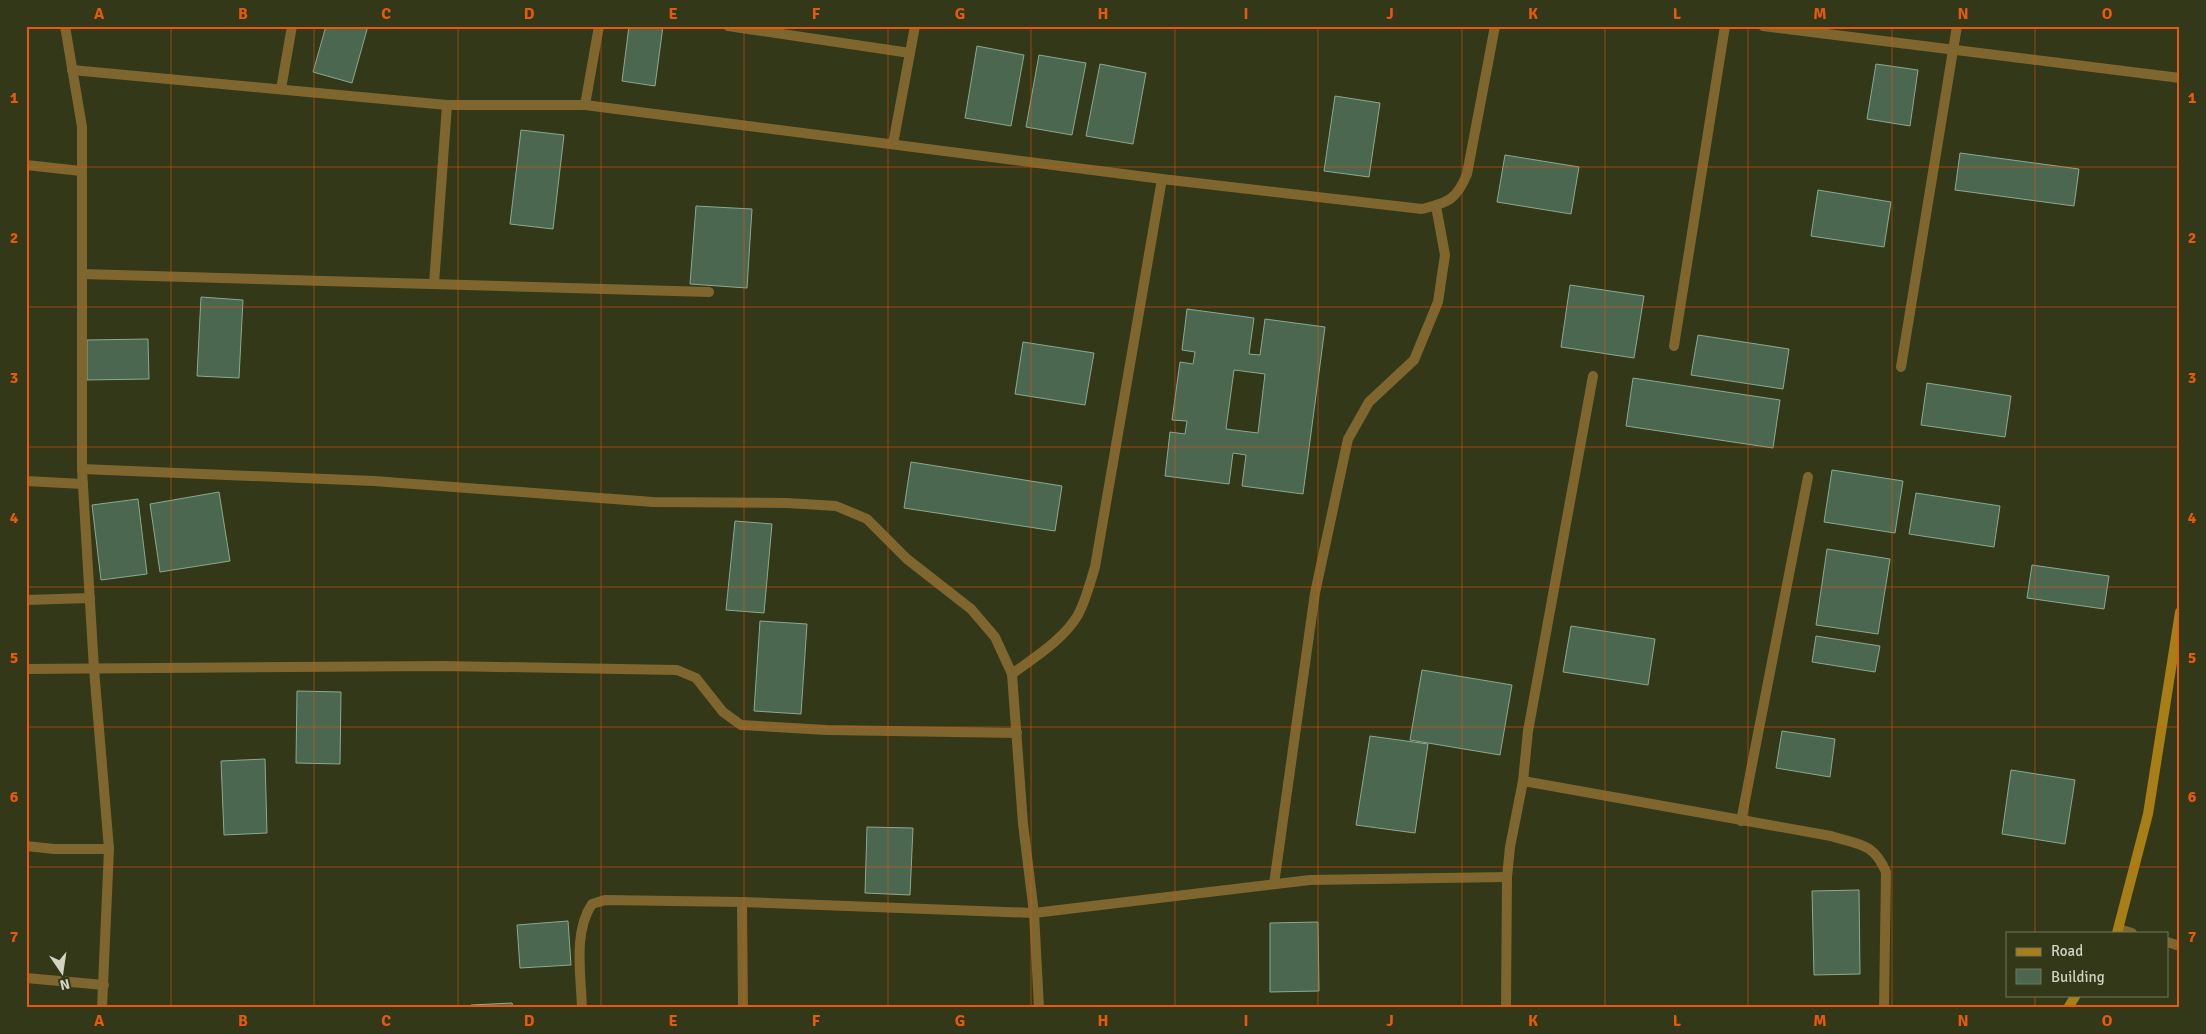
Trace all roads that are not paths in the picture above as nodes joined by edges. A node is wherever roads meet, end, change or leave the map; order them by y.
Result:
1 (64, 26) edge
2 (292, 26) edge
3 (599, 26) edge
4 (728, 26) edge
5 (914, 26) edge
6 (1495, 26) edge
7 (1725, 26) edge
8 (1763, 26) edge
9 (1957, 26) edge
10 (1954, 50) junction
11 (910, 53) junction
12 (72, 70) junction
13 (2180, 78) edge
14 (281, 90) junction
15 (448, 105) junction
16 (584, 105) junction
17 (893, 144) junction
18 (26, 165) edge
19 (81, 171) junction
20 (1162, 179) junction
21 (1436, 206) junction
22 (82, 274) junction
23 (434, 284) junction
24 (709, 292) dead end
25 (1674, 346) dead end
26 (1901, 367) dead end
27 (1593, 376) dead end
28 (82, 470) junction
29 (1808, 477) dead end
30 (26, 481) edge
31 (83, 484) junction
32 (90, 598) junction
33 (26, 600) edge
34 (2180, 612) edge
35 (94, 669) junction
36 (26, 670) edge
37 (1012, 674) junction
38 (1017, 733) junction
39 (1523, 781) junction
40 (1741, 821) junction
41 (26, 846) edge
42 (109, 849) junction
43 (1507, 877) junction
44 (1274, 884) junction
45 (742, 902) junction
46 (1034, 913) junction
47 (2118, 931) edge
48 (2168, 942) edge
49 (2180, 946) edge
50 (26, 978) edge
51 (104, 985) junction
52 (2075, 996) edge
53 (102, 1008) edge
54 (582, 1008) edge
55 (743, 1008) edge
56 (1039, 1008) edge
57 (1506, 1008) edge
58 (1884, 1008) edge
59 (2068, 1008) edge

1 - 12 street
2 - 14 street
3 - 16 street
4 - 11 street
5 - 11 street
6 - 21 street
7 - 25 street
8 - 10 street
9 - 10 street
10 - 13 street
10 - 26 street
11 - 17 street
12 - 14 street
12 - 19 street
14 - 15 street
15 - 16 street
15 - 23 street
16 - 17 street
17 - 20 street
18 - 19 street
19 - 22 street
20 - 21 street
20 - 37 street
21 - 44 street
22 - 23 street
22 - 28 street
23 - 24 street
27 - 39 street
28 - 31 street
28 - 37 street
29 - 40 street
30 - 31 street
31 - 32 street
32 - 33 street
32 - 35 street
34 - 47 main road
35 - 36 street
35 - 38 street
35 - 42 street
37 - 38 street
38 - 46 street
39 - 40 street
39 - 43 street
40 - 58 street
41 - 42 street
42 - 51 street
43 - 44 street
43 - 57 street
44 - 46 street
45 - 46 street
45 - 54 street
45 - 55 street
46 - 56 street
48 - 49 street
50 - 51 street
51 - 53 street
52 - 59 main road

